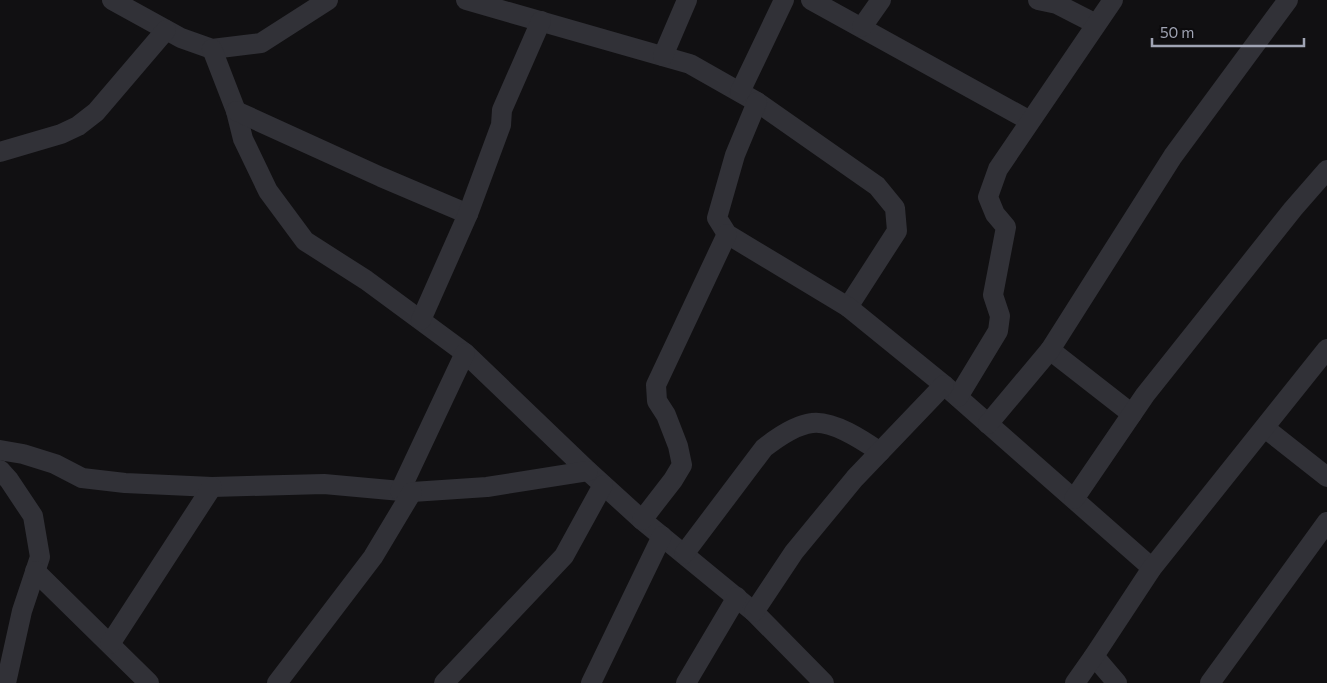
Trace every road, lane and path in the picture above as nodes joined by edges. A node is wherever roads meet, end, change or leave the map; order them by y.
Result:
1 (112, 0) edge
2 (328, 0) edge
3 (466, 0) edge
4 (687, 0) edge
5 (784, 0) edge
6 (812, 0) edge
7 (881, 0) edge
8 (1038, 0) edge
9 (1113, 0) edge
10 (1288, 0) edge
11 (541, 21) junction
12 (1096, 24) junction
13 (862, 27) junction
14 (166, 30) junction
15 (212, 49) junction
16 (663, 56) junction
17 (749, 97) junction
18 (236, 111) junction
19 (1030, 121) junction
20 (0, 152) edge
21 (1327, 170) edge
22 (468, 214) junction
23 (727, 234) junction
24 (848, 307) junction
25 (421, 320) junction
26 (1327, 349) edge
27 (1050, 350) junction
28 (465, 353) junction
29 (951, 391) junction
30 (1132, 414) junction
31 (988, 424) junction
32 (1265, 428) junction
33 (0, 450) edge
34 (880, 452) junction
35 (0, 470) edge
36 (588, 471) junction
37 (1327, 478) edge
38 (603, 485) junction
39 (212, 487) junction
40 (406, 492) junction
41 (1074, 499) junction
42 (642, 520) junction
43 (1327, 522) edge
44 (662, 536) junction
45 (684, 554) junction
46 (1152, 568) junction
47 (36, 571) junction
48 (737, 598) junction
49 (754, 612) junction
50 (110, 644) junction
51 (1094, 656) junction
52 (6, 683) edge
53 (149, 683) edge
54 (277, 683) edge
55 (444, 683) edge
56 (591, 683) edge
57 (686, 683) edge
58 (824, 683) edge
59 (1074, 683) edge
60 (1117, 683) edge
61 (1210, 683) edge

1 - 14 street
2 - 15 street
3 - 11 street
4 - 16 street
5 - 17 street
6 - 13 street
7 - 13 street
8 - 12 street
9 - 12 street
10 - 27 street
11 - 16 street
11 - 22 street
12 - 19 street
13 - 19 street
14 - 15 street
14 - 20 street
15 - 18 street
16 - 17 street
17 - 23 street
17 - 24 street
18 - 22 street
18 - 25 street
19 - 29 street
21 - 30 street
22 - 25 street
23 - 24 street
23 - 42 street
24 - 29 street
25 - 28 street
26 - 32 street
27 - 30 street
27 - 31 street
28 - 36 street
28 - 40 street
29 - 31 street
29 - 34 street
30 - 41 street
31 - 41 street
32 - 37 street
32 - 46 street
33 - 39 street
34 - 45 street
34 - 49 street
35 - 47 street
36 - 38 street
36 - 40 street
38 - 42 street
38 - 55 street
39 - 40 street
39 - 50 street
40 - 54 street
41 - 46 street
42 - 44 street
43 - 61 street
44 - 45 street
44 - 56 street
45 - 48 street
46 - 51 street
47 - 50 street
47 - 52 street
48 - 49 street
48 - 57 street
49 - 58 street
50 - 53 street
51 - 59 street
51 - 60 street

